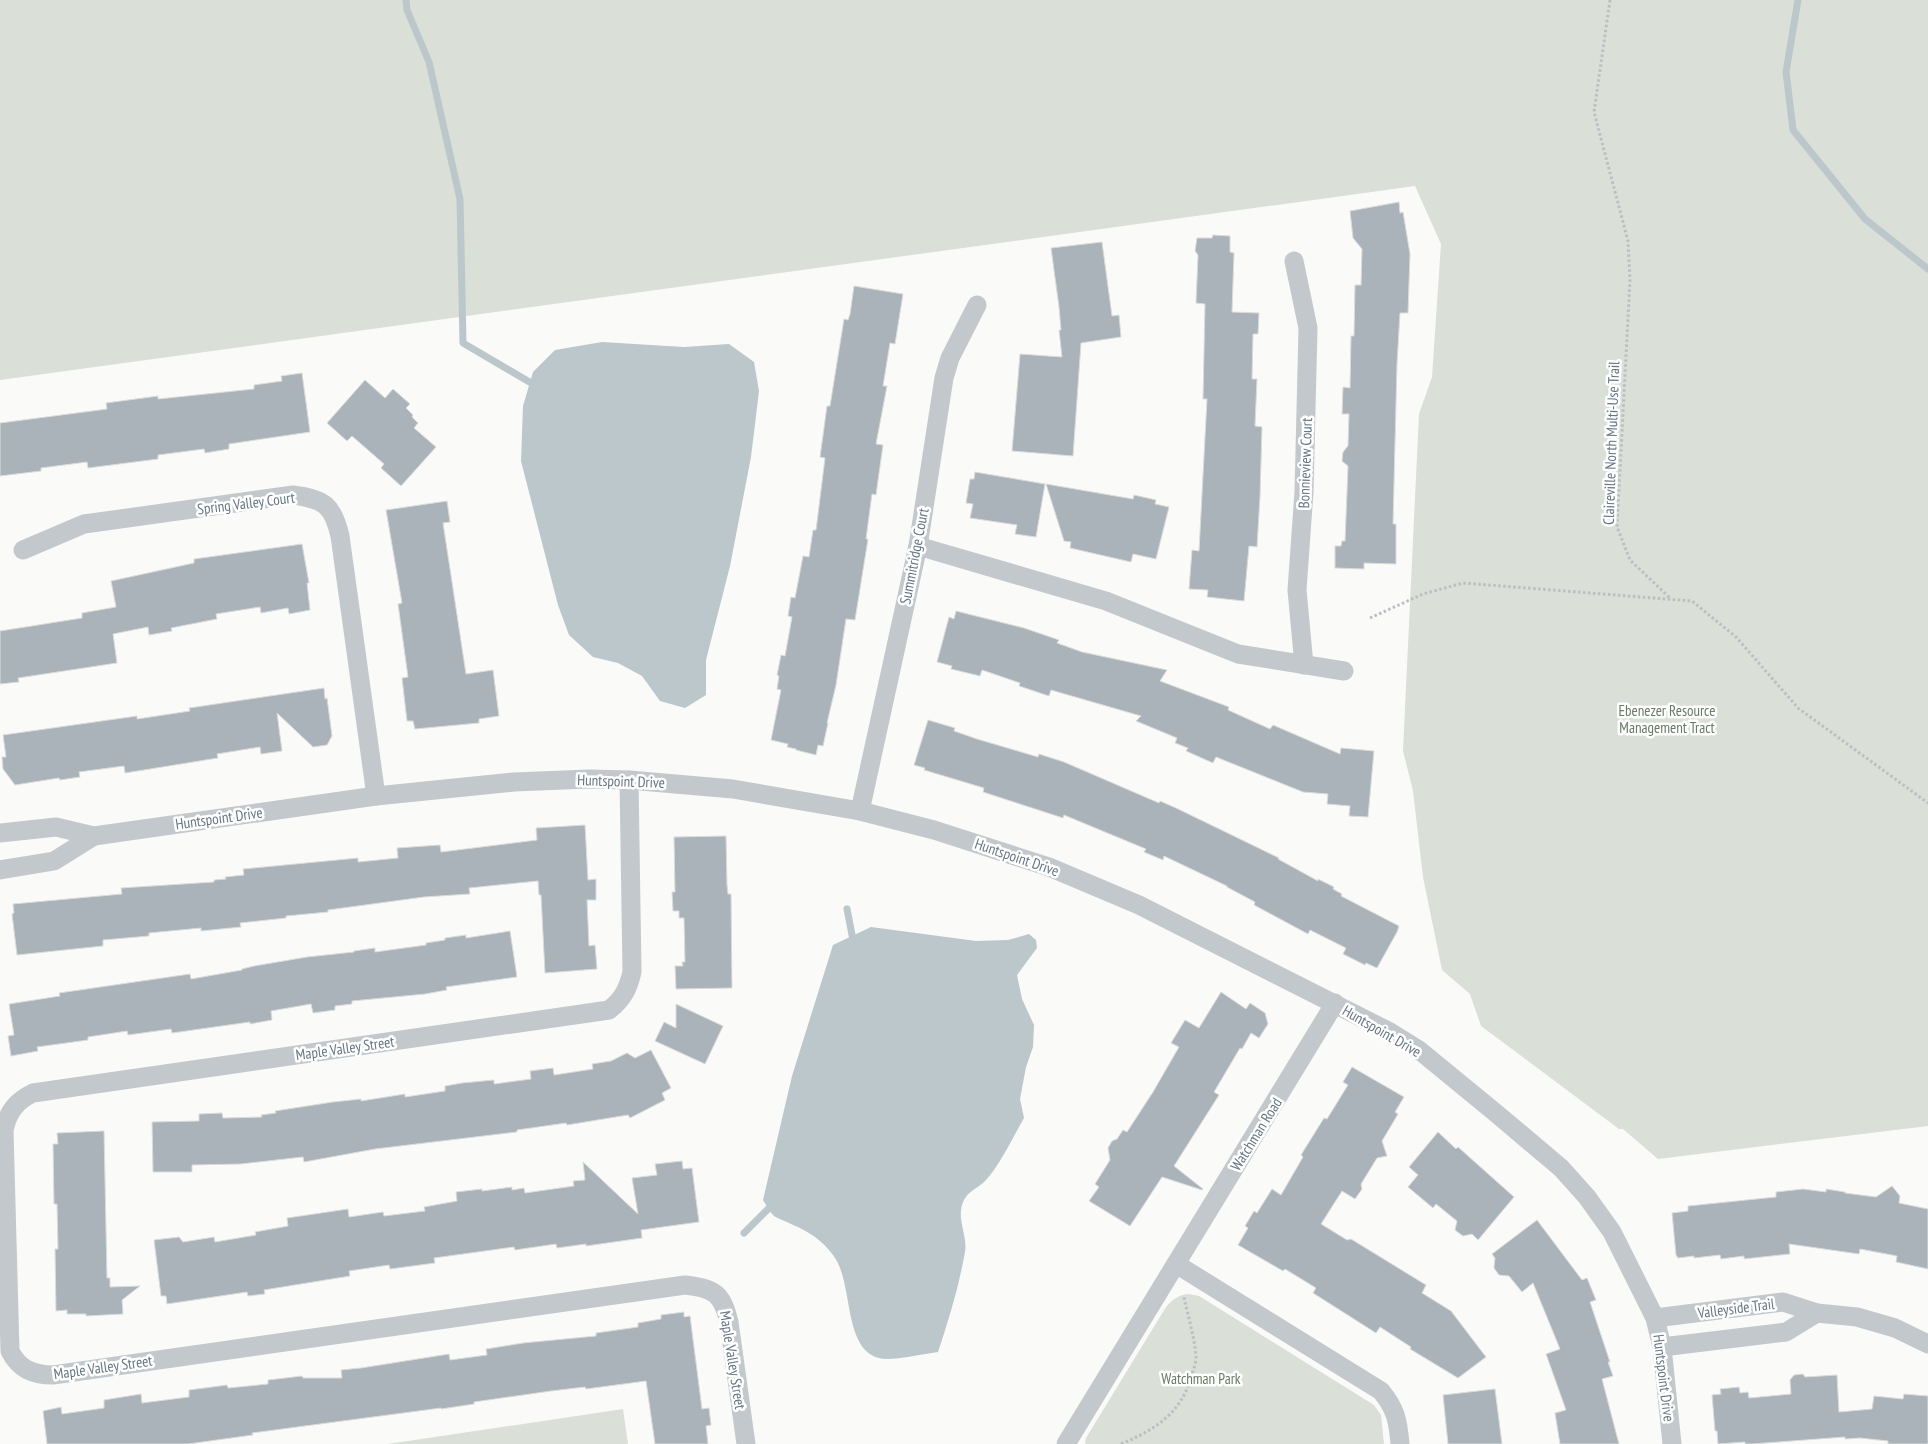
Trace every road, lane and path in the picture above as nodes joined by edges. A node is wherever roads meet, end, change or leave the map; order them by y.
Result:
1 (1610, 0) edge
2 (1294, 261) dead end
3 (977, 305) dead end
4 (918, 546) junction
5 (23, 550) dead end
6 (1672, 600) junction
7 (1370, 618) dead end
8 (1304, 665) junction
9 (1344, 671) dead end
10 (629, 780) junction
11 (376, 796) junction
12 (1928, 803) edge
13 (860, 811) junction
14 (0, 833) edge
15 (94, 836) junction
16 (0, 870) edge
17 (1335, 1003) junction
18 (1176, 1264) junction
19 (1184, 1297) dead end
20 (1817, 1313) junction
21 (1655, 1318) junction
22 (1928, 1344) edge
23 (1662, 1347) junction
24 (746, 1444) edge
25 (1066, 1444) edge
26 (1121, 1444) edge
27 (1400, 1444) edge
28 (1672, 1444) edge

1 - 6 path, Claireville North Multi-Use Trail
2 - 8 street, Bonnieview Court
3 - 4 street, Summitridge Court
4 - 8 street
4 - 13 street, Summitridge Court
5 - 11 street, Spring Valley Court
6 - 7 path
6 - 12 path
8 - 9 street
10 - 11 street, Huntspoint Drive
10 - 13 street, Huntspoint Drive
10 - 24 street, Maple Valley Street
11 - 15 street, Huntspoint Drive
13 - 17 street, Huntspoint Drive
14 - 15 street, Huntspoint Drive
15 - 16 street, Huntspoint Drive
17 - 18 street, Watchman Road
17 - 21 street, Huntspoint Drive
18 - 25 street, Watchman Road
18 - 27 street
19 - 26 path
20 - 21 street, Valleyside Trail
20 - 22 street, Valleyside Trail
20 - 23 street, Valleyside Trail
21 - 23 street, Huntspoint Drive
23 - 28 street, Huntspoint Drive

